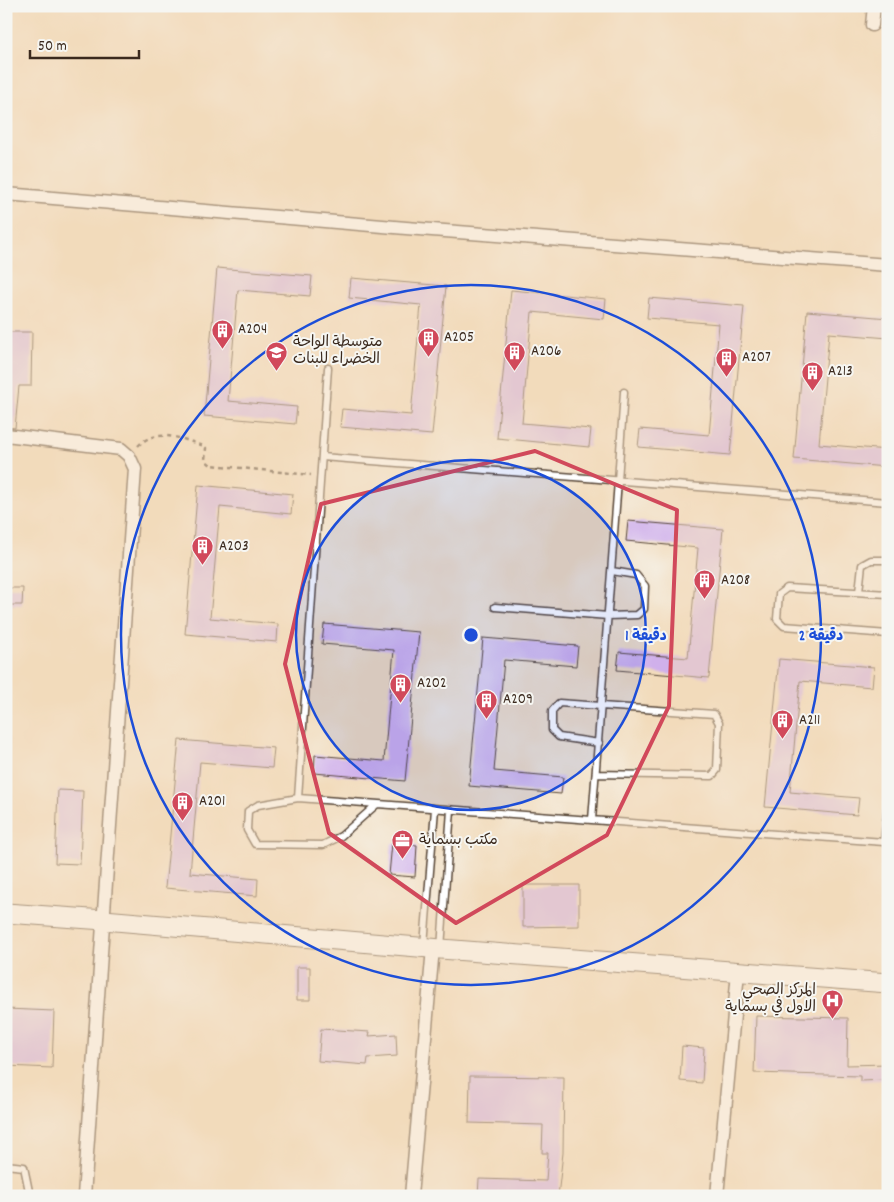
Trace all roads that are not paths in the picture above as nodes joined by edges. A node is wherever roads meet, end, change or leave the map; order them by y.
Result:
1 (874, 6) edge
2 (872, 25) dead end
3 (6, 194) edge
4 (888, 265) edge
5 (328, 368) dead end
6 (624, 392) dead end
7 (6, 435) edge
8 (322, 457) junction
9 (618, 481) junction
10 (888, 502) edge
11 (888, 560) edge
12 (612, 571) junction
13 (858, 592) junction
14 (888, 594) edge
15 (495, 607) dead end
16 (608, 616) junction
17 (888, 634) edge
18 (601, 706) junction
19 (599, 743) junction
20 (596, 774) junction
21 (298, 798) junction
22 (888, 802) edge
23 (376, 804) junction
24 (435, 809) junction
25 (451, 810) junction
26 (592, 820) junction
27 (6, 913) edge
28 (104, 920) junction
29 (433, 948) junction
30 (738, 972) junction
31 (888, 983) edge
32 (6, 1165) edge
33 (30, 1196) edge
34 (84, 1196) edge
35 (411, 1196) edge
36 (717, 1196) edge

1 - 2 street
3 - 4 street
5 - 8 lane
6 - 9 lane
7 - 28 street
8 - 9 lane
8 - 21 lane
9 - 10 lane
9 - 12 lane
11 - 13 lane
12 - 16 lane
12 - 16 lane
13 - 14 lane
13 - 17 lane
15 - 16 lane
16 - 18 lane
18 - 19 lane
18 - 19 lane
18 - 20 lane
19 - 20 lane
20 - 26 lane
21 - 23 lane
21 - 23 lane
22 - 26 lane
23 - 24 lane
24 - 25 lane
24 - 29 lane
25 - 26 lane
25 - 29 lane
27 - 28 street
28 - 29 street
28 - 34 street
29 - 30 street
29 - 35 street
30 - 31 street
30 - 36 street
32 - 33 lane

